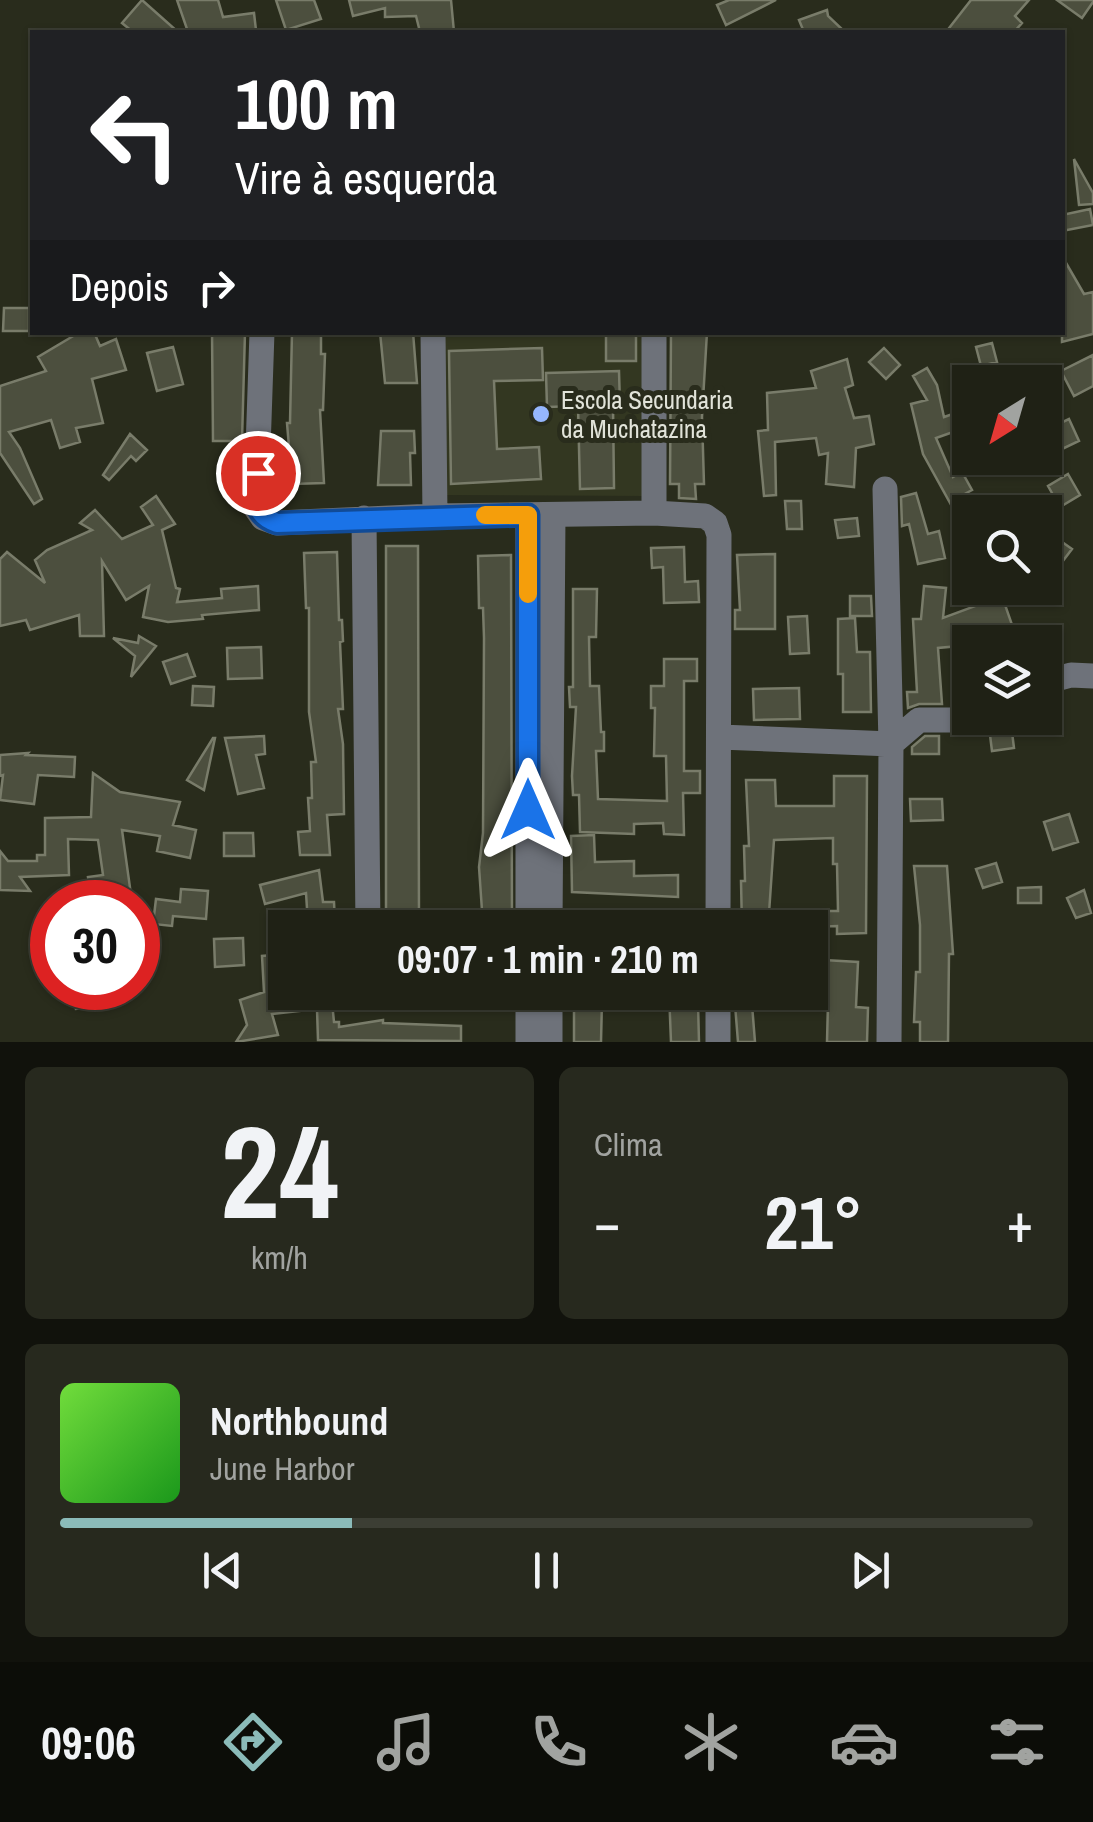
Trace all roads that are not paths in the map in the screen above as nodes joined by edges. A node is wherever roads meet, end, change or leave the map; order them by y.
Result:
1 (262, 335) edge
2 (433, 335) edge
3 (654, 335) edge
4 (885, 488) dead end
5 (654, 513) junction
6 (540, 515) junction
7 (434, 516) junction
8 (364, 518) junction
9 (1093, 676) edge
10 (1062, 677) edge
11 (952, 720) edge
12 (720, 737) junction
13 (891, 744) junction
14 (540, 770) junction
15 (368, 910) edge
16 (529, 910) edge
17 (549, 910) edge
18 (718, 910) edge
19 (528, 1010) edge
20 (550, 1010) edge
21 (718, 1010) edge
22 (528, 1042) edge
23 (550, 1042) edge
24 (718, 1042) edge
25 (889, 1042) edge

1 - 8 street
2 - 7 street
3 - 5 street
4 - 13 street
5 - 6 street
5 - 12 street
6 - 7 street
6 - 14 street
7 - 8 street
8 - 15 street
9 - 10 street
11 - 13 street
12 - 13 street
12 - 18 street
13 - 25 street
14 - 16 street
14 - 17 street
19 - 22 street
20 - 23 street
21 - 24 street

